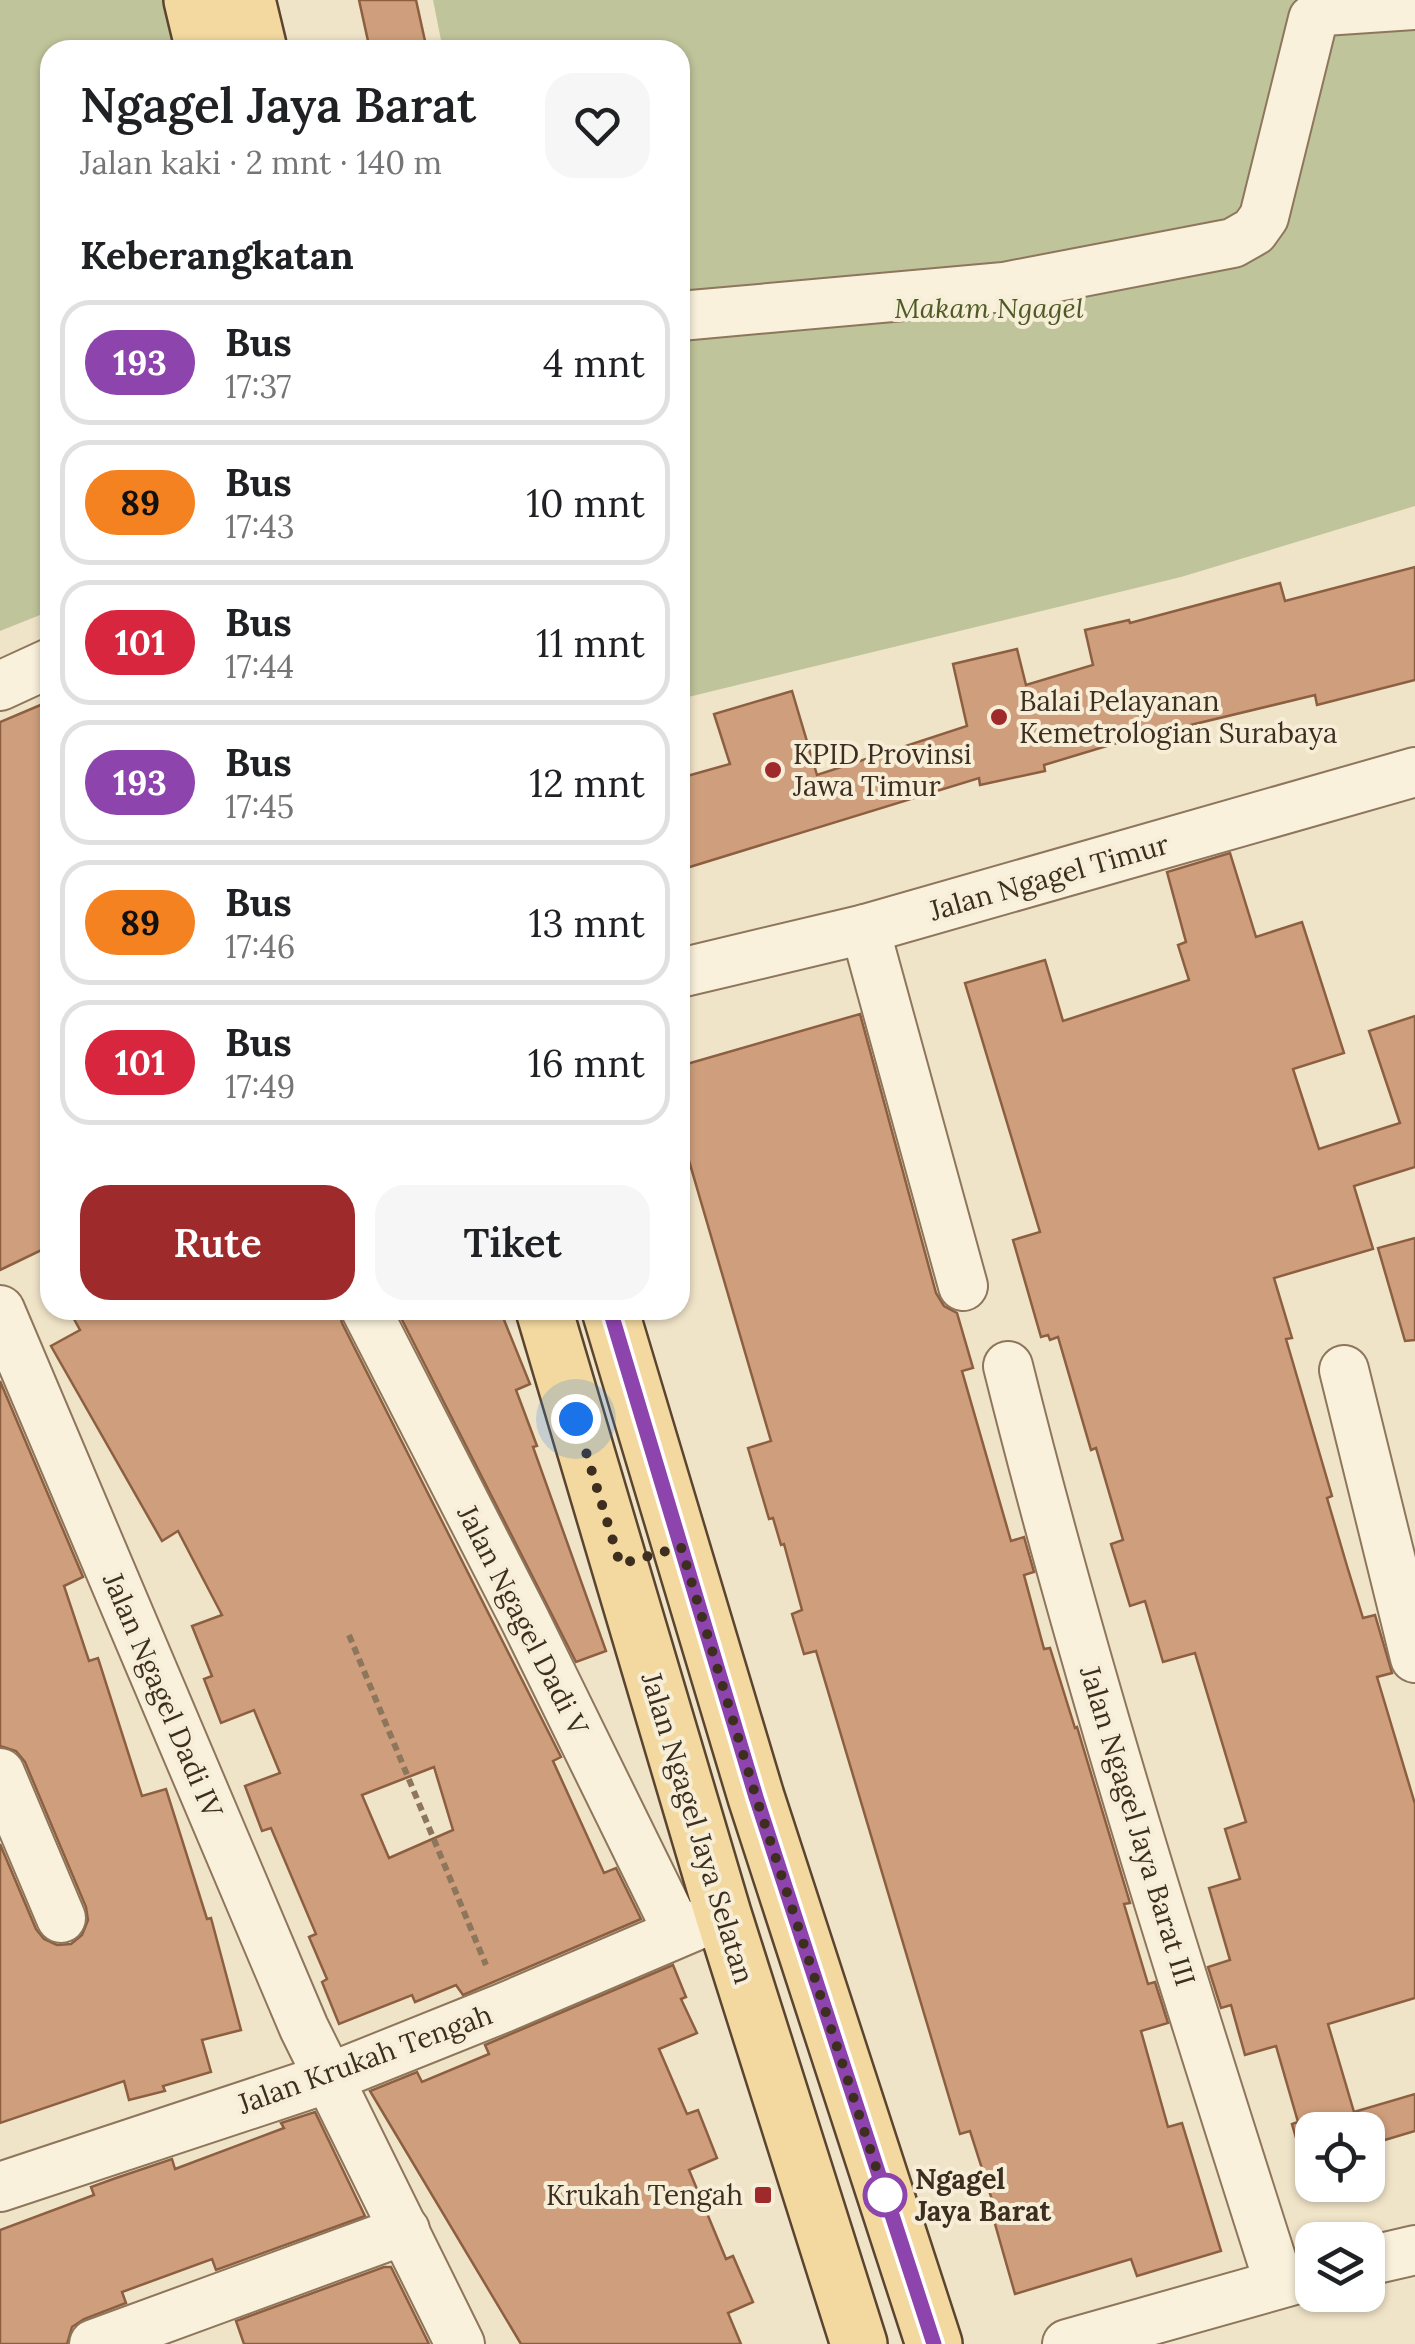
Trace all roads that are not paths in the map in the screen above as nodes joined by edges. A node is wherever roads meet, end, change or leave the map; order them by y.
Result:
1 (192, 0) edge
2 (246, 0) edge
3 (1415, 5) edge
4 (202, 40) edge
5 (256, 40) edge
6 (690, 315) edge
7 (40, 668) edge
8 (0, 686) edge
9 (1415, 772) edge
10 (865, 929) junction
11 (690, 971) edge
12 (962, 1286) dead end
13 (0, 1310) edge
14 (371, 1320) edge
15 (547, 1320) edge
16 (613, 1320) edge
17 (1008, 1366) dead end
18 (1344, 1370) dead end
19 (681, 1547) junction
20 (620, 1564) junction
21 (1415, 1658) edge
22 (0, 1773) edge
23 (61, 1918) dead end
24 (701, 1923) junction
25 (326, 2079) junction
26 (0, 2187) edge
27 (405, 2230) junction
28 (1415, 2250) edge
29 (1385, 2257) edge
30 (1295, 2276) edge
31 (1295, 2279) edge
32 (94, 2344) edge
33 (460, 2344) edge
34 (859, 2344) edge
35 (934, 2344) edge
36 (1067, 2344) edge

1 - 4 main road
2 - 5 main road
3 - 6 street
7 - 8 street
9 - 10 street, Jalan Ngagel Timur
10 - 11 street, Jalan Ngagel Timur
10 - 12 street
13 - 25 street, Jalan Ngagel Dadi IV
14 - 24 street, Jalan Ngagel Dadi V
15 - 20 main road, Jalan Ngagel Jaya Selatan
16 - 19 main road
17 - 30 street, Jalan Ngagel Jaya Barat III
18 - 21 street
19 - 20 main road
19 - 35 main road
20 - 24 main road, Jalan Ngagel Jaya Selatan
22 - 23 street
24 - 25 street, Jalan Krukah Tengah
24 - 34 main road, Jalan Ngagel Jaya Selatan
25 - 26 street, Jalan Krukah Tengah
25 - 27 street, Jalan Ngagel Dadi IV
27 - 32 street
27 - 33 street, Jalan Ngagel Dadi IV
28 - 29 street
31 - 36 street

